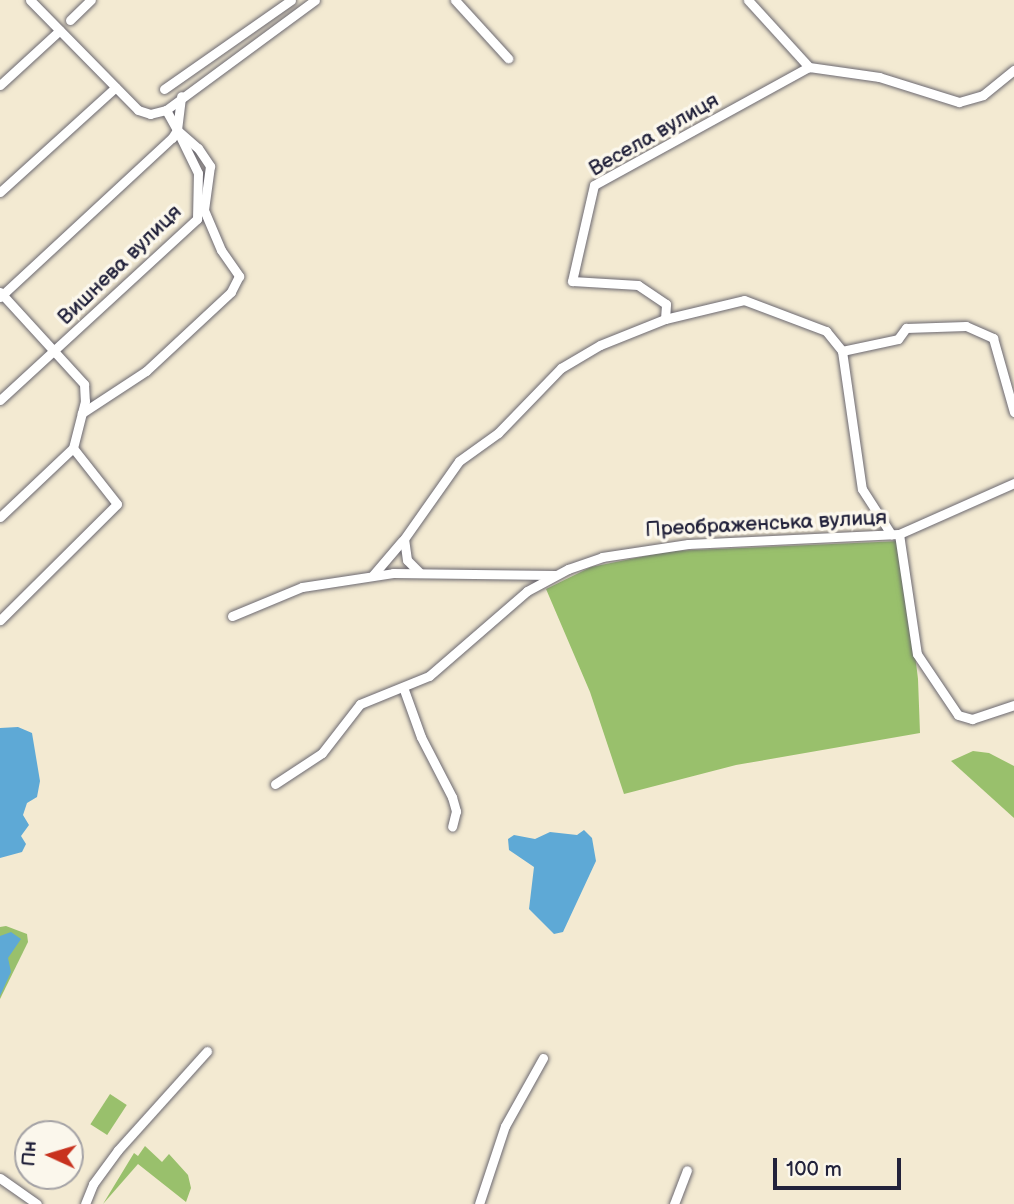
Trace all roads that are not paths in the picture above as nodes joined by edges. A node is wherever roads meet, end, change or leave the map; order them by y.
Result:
1 (30, 0) edge
2 (91, 0) edge
3 (291, 0) edge
4 (314, 0) edge
5 (455, 0) edge
6 (748, 0) edge
7 (70, 20) dead end
8 (60, 30) junction
9 (509, 58) dead end
10 (810, 67) junction
11 (1014, 70) edge
12 (0, 85) edge
13 (116, 87) junction
14 (164, 89) dead end
15 (181, 96) junction
16 (166, 110) junction
17 (177, 130) junction
18 (0, 192) edge
19 (1, 295) edge
20 (665, 319) junction
21 (842, 351) junction
22 (55, 352) junction
23 (0, 400) edge
24 (1014, 412) edge
25 (82, 413) junction
26 (73, 448) junction
27 (1014, 483) edge
28 (0, 517) edge
29 (895, 534) junction
30 (404, 539) junction
31 (420, 573) junction
32 (556, 575) junction
33 (372, 577) junction
34 (232, 617) dead end
35 (0, 620) edge
36 (403, 687) junction
37 (1014, 705) edge
38 (275, 784) dead end
39 (452, 827) dead end
40 (207, 1051) dead end
41 (544, 1058) dead end
42 (687, 1170) dead end
43 (0, 1178) edge
44 (37, 1204) edge
45 (85, 1204) edge
46 (479, 1204) edge
47 (674, 1204) edge

1 - 8 street
2 - 7 street
3 - 14 street
4 - 15 street
5 - 9 street
6 - 10 street
8 - 12 street
8 - 13 street
10 - 11 street
10 - 20 street, Весела вулиця
13 - 16 street
13 - 18 street
15 - 16 street
15 - 17 street
16 - 17 street
17 - 19 street
17 - 22 street, Вишнева вулиця
17 - 25 street
19 - 22 street
20 - 21 street
20 - 30 street
21 - 24 street
21 - 29 street
22 - 23 street, Вишнева вулиця
22 - 25 street
25 - 26 street
26 - 28 street
26 - 35 street
27 - 29 street, Преображенська вулиця
29 - 32 street, Преображенська вулиця
29 - 37 street
30 - 31 street
30 - 33 street
31 - 32 street, Преображенська вулиця
31 - 33 street, Преображенська вулиця
32 - 36 street, Преображенська вулиця
33 - 34 street, Преображенська вулиця
36 - 38 street, Преображенська вулиця
36 - 39 street
40 - 45 street
41 - 46 street
42 - 47 street
43 - 44 street

